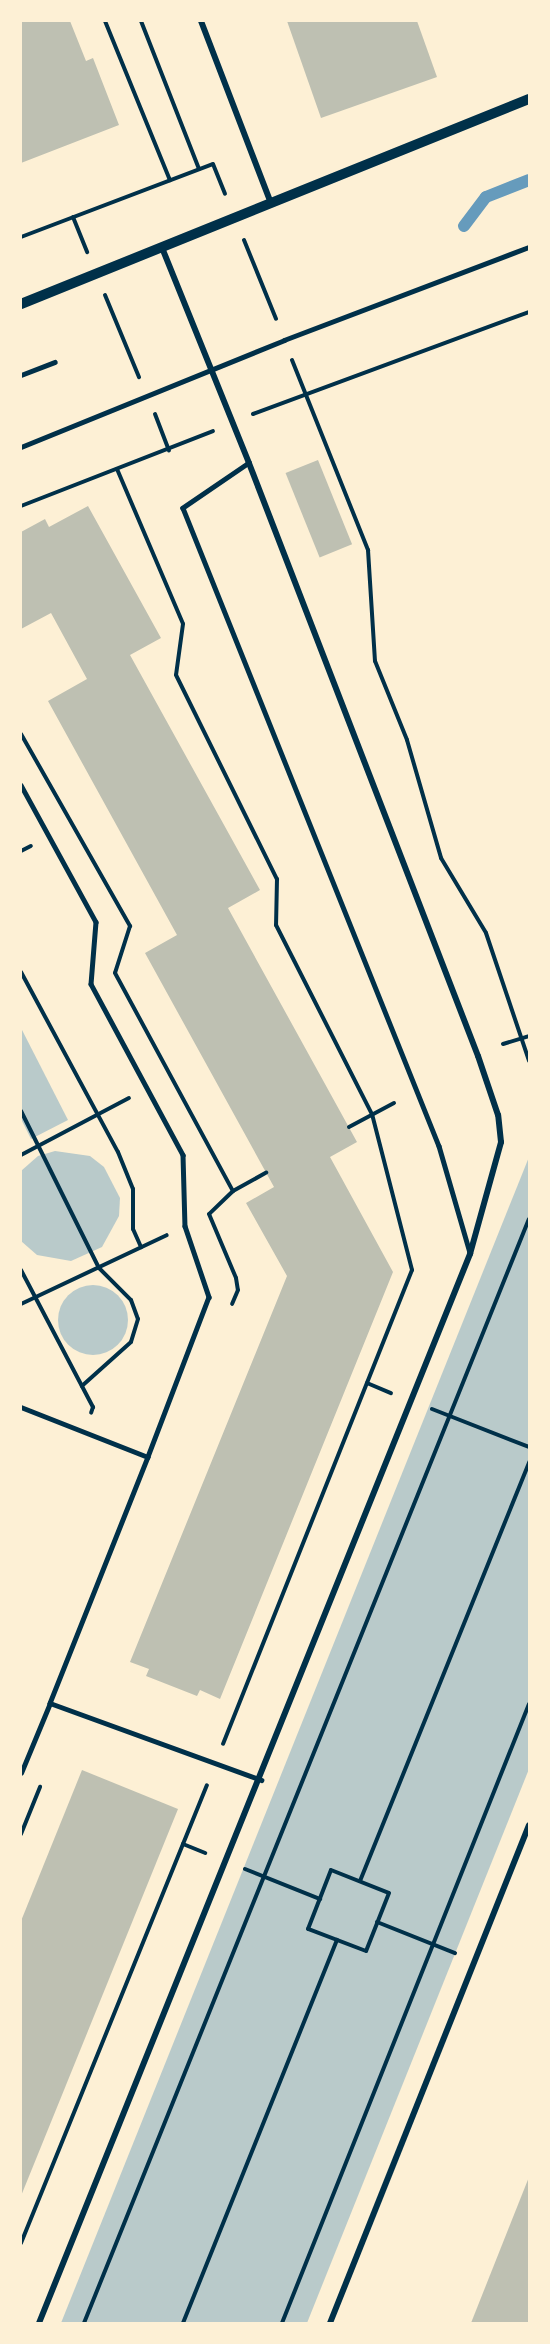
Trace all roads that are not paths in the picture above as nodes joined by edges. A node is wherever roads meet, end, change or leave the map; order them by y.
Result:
1 (201, 21) edge
2 (529, 99) edge
3 (270, 201) junction
4 (529, 247) edge
5 (162, 248) junction
6 (21, 304) edge
7 (55, 362) dead end
8 (211, 369) junction
9 (21, 375) edge
10 (21, 447) edge
11 (249, 463) junction
12 (21, 785) edge
13 (470, 1254) junction
14 (21, 1407) edge
15 (148, 1457) junction
16 (50, 1703) junction
17 (21, 1773) edge
18 (261, 1780) junction
19 (529, 1825) edge
20 (39, 2323) edge
21 (330, 2323) edge

1 - 3 street
2 - 3 street
3 - 5 street
4 - 8 lane
5 - 6 street
5 - 8 street
7 - 9 lane
8 - 10 lane
8 - 11 street
11 - 13 street
11 - 13 lane
12 - 15 lane
13 - 18 street
14 - 15 lane
15 - 16 lane
16 - 17 lane
16 - 18 lane
18 - 20 street
19 - 21 street

